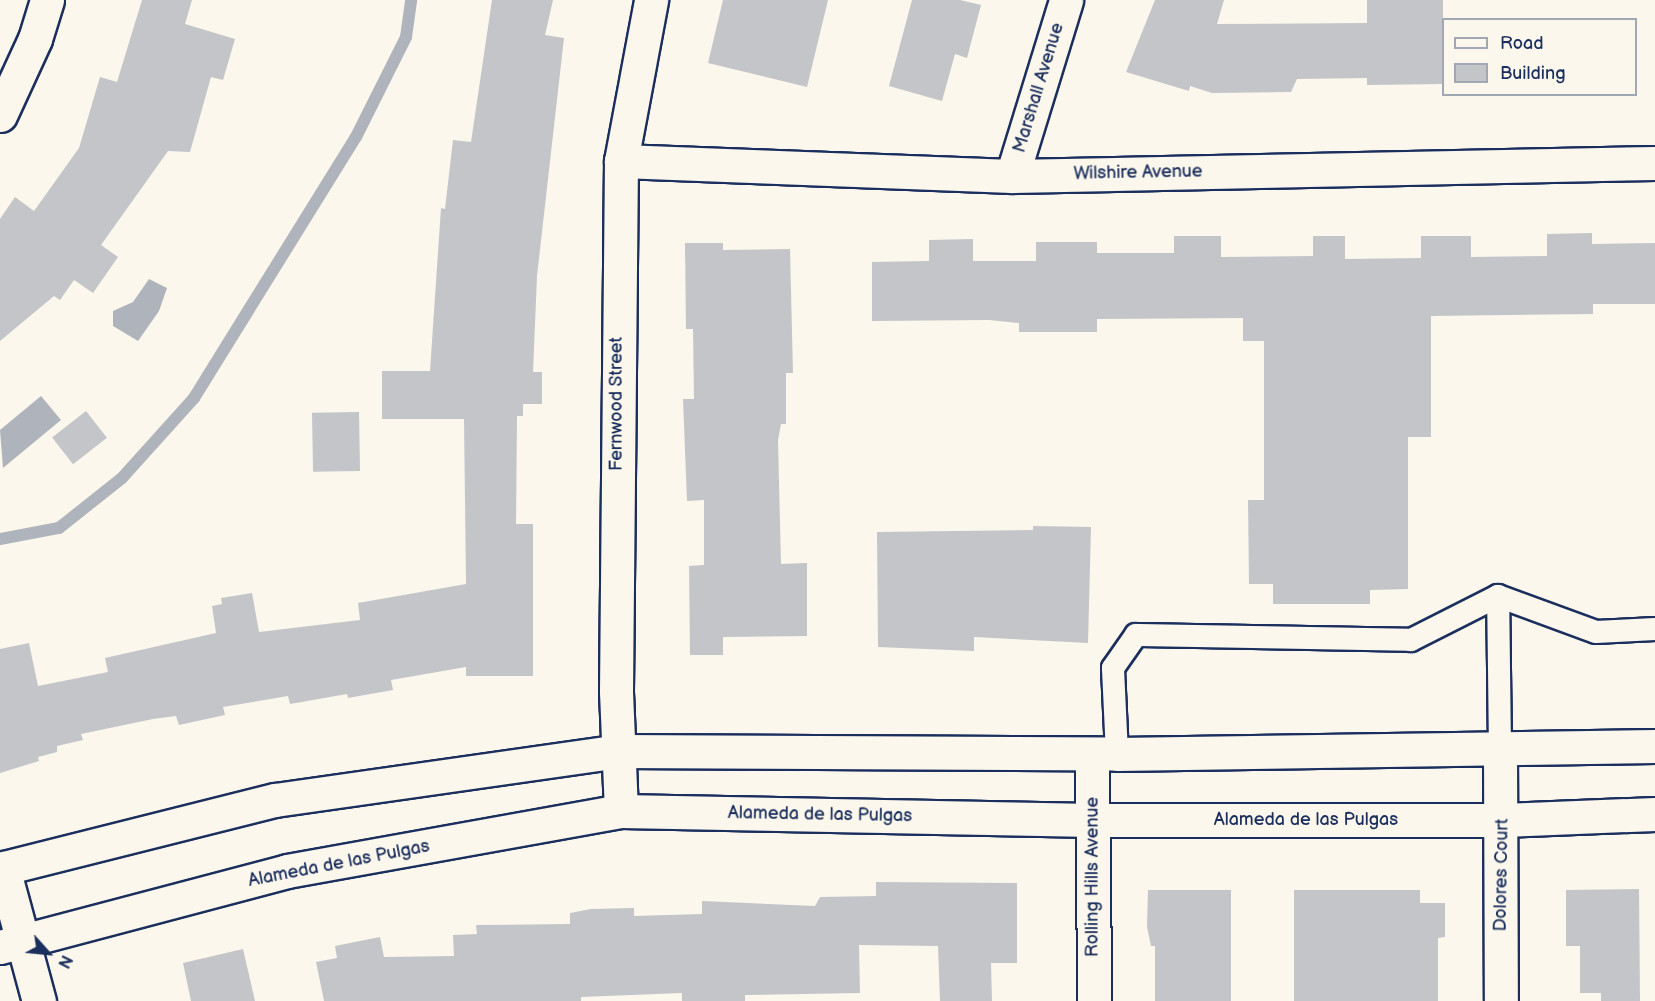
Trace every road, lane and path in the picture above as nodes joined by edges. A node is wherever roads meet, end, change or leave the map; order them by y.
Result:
1 (47, 0) edge
2 (651, 0) edge
3 (1066, 0) edge
4 (0, 115) edge
5 (621, 161) junction
6 (1655, 163) edge
7 (1012, 176) junction
8 (1498, 596) junction
9 (1655, 629) edge
10 (1655, 746) edge
11 (1500, 750) junction
12 (618, 751) junction
13 (1104, 754) junction
14 (621, 811) junction
15 (1655, 814) edge
16 (1093, 820) junction
17 (1503, 820) junction
18 (2, 868) edge
19 (10, 945) edge
20 (39, 1001) edge
21 (1094, 1001) edge
22 (1501, 1001) edge

1 - 4 main road
2 - 5 main road, Fernwood Street
3 - 7 main road, Marshall Avenue
5 - 7 main road, Wilshire Avenue
5 - 12 main road, Fernwood Street
6 - 7 main road, Wilshire Avenue
8 - 9 lane
8 - 11 lane
8 - 13 lane
10 - 11 main road
11 - 13 main road
11 - 17 main road, Dolores Court
12 - 13 main road
12 - 14 main road, Fernwood Street
12 - 18 main road
13 - 16 main road, Rolling Hills Avenue
14 - 16 main road, Alameda de las Pulgas
14 - 19 main road, Alameda de las Pulgas
15 - 17 main road, Alameda de las Pulgas
16 - 17 main road, Alameda de las Pulgas
16 - 21 main road, Rolling Hills Avenue
17 - 22 main road, Dolores Court
18 - 19 main road
19 - 20 main road

